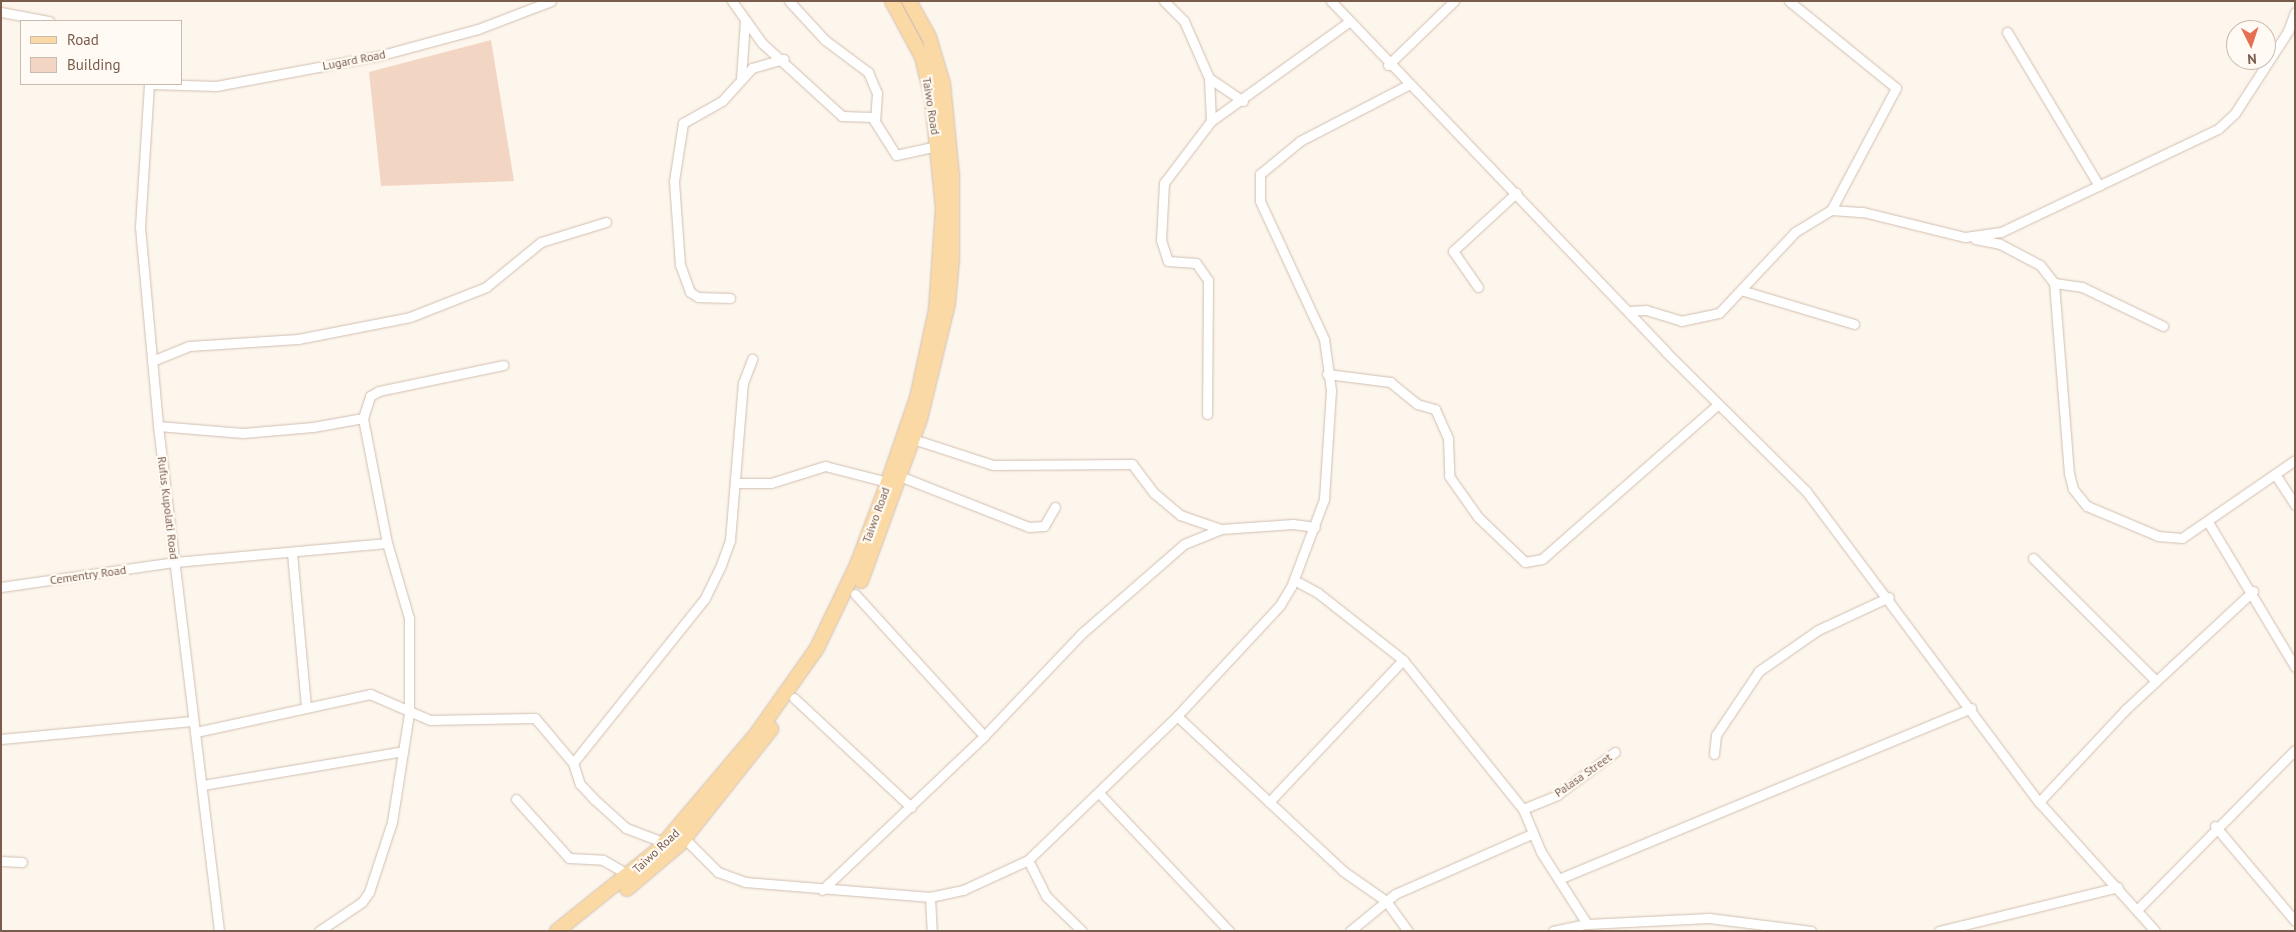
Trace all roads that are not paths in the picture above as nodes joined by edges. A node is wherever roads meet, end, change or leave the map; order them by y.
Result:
1 (551, 1) edge
2 (732, 1) edge
3 (789, 1) edge
4 (892, 1) edge
5 (909, 1) edge
6 (1164, 1) edge
7 (1330, 1) edge
8 (1454, 1) edge
9 (1789, 1) edge
10 (1, 12) edge
11 (2295, 12) edge
12 (44, 20) edge
13 (745, 21) junction
14 (1350, 21) junction
15 (2007, 32) dead end
16 (784, 59) junction
17 (1388, 65) junction
18 (1209, 78) junction
19 (741, 79) junction
20 (150, 85) edge
21 (182, 85) edge
22 (1408, 85) junction
23 (1242, 101) junction
24 (1211, 121) junction
25 (875, 122) junction
26 (937, 146) junction
27 (2100, 186) junction
28 (1516, 193) junction
29 (1831, 210) junction
30 (606, 222) dead end
31 (2001, 232) junction
32 (1965, 237) junction
33 (2000, 244) junction
34 (2054, 283) junction
35 (1478, 287) dead end
36 (1744, 291) junction
37 (730, 298) dead end
38 (1630, 311) junction
39 (1854, 324) dead end
40 (2163, 326) dead end
41 (752, 359) dead end
42 (152, 361) junction
43 (503, 365) dead end
44 (1327, 374) junction
45 (1717, 405) junction
46 (1207, 414) dead end
47 (363, 418) junction
48 (158, 426) junction
49 (913, 439) junction
50 (2295, 460) edge
51 (2275, 474) junction
52 (902, 476) junction
53 (888, 482) junction
54 (734, 483) junction
55 (2295, 505) edge
56 (1055, 507) dead end
57 (2208, 522) junction
58 (1315, 527) junction
59 (1221, 530) junction
60 (387, 542) junction
61 (292, 553) junction
62 (2032, 558) dead end
63 (175, 562) junction
64 (1294, 580) junction
65 (1, 587) edge
66 (2253, 591) junction
67 (855, 594) junction
68 (1889, 597) junction
69 (1403, 660) junction
70 (2295, 667) edge
71 (2156, 680) junction
72 (794, 698) junction
73 (306, 706) junction
74 (1971, 708) junction
75 (409, 713) junction
76 (1177, 716) junction
77 (192, 721) junction
78 (196, 732) junction
79 (984, 736) junction
80 (1, 739) edge
81 (2295, 750) edge
82 (403, 751) junction
83 (1615, 752) dead end
84 (1714, 754) dead end
85 (573, 762) junction
86 (203, 785) junction
87 (1099, 793) junction
88 (516, 799) dead end
89 (1270, 802) junction
90 (2039, 802) junction
91 (911, 807) junction
92 (1523, 809) junction
93 (2215, 826) junction
94 (1532, 834) junction
95 (685, 840) junction
96 (665, 843) junction
97 (1028, 860) junction
98 (1, 861) edge
99 (22, 862) dead end
100 (629, 875) junction
101 (1561, 878) junction
102 (2118, 887) junction
103 (822, 890) junction
104 (930, 897) junction
105 (1386, 901) junction
106 (2138, 909) junction
107 (2295, 921) edge
108 (1587, 924) junction
109 (1799, 930) edge
110 (219, 931) edge
111 (319, 931) edge
112 (557, 931) edge
113 (570, 931) edge
114 (932, 931) edge
115 (1082, 931) edge
116 (1229, 931) edge
117 (1350, 931) edge
118 (1408, 931) edge
119 (1553, 931) edge
120 (1811, 931) edge
121 (1939, 931) edge
122 (2155, 931) edge

1 - 21 street, Lugard Road
2 - 13 street
3 - 25 street
4 - 26 main road, Taiwo Road
5 - 49 main road, Taiwo Road
6 - 18 street
7 - 14 street
8 - 17 street
9 - 29 street
10 - 12 street
11 - 27 street
13 - 16 street
13 - 19 street
14 - 17 street
14 - 23 street
15 - 27 street
16 - 19 street
16 - 25 street
17 - 22 street
18 - 23 street
18 - 24 street
19 - 37 street
20 - 42 street, Rufus Kupolati Road
22 - 28 street
22 - 44 street
23 - 24 street
24 - 46 street
25 - 26 street
26 - 53 main road, Taiwo Road
27 - 31 street
28 - 35 street
28 - 38 street
29 - 32 street
29 - 36 street
30 - 42 street
31 - 32 street
31 - 33 street
32 - 33 street
33 - 34 street
34 - 40 street
34 - 57 street
36 - 38 street
36 - 39 street
38 - 45 street
41 - 54 street
42 - 48 street, Rufus Kupolati Road
43 - 47 street
44 - 45 street
44 - 58 street
45 - 68 street
47 - 48 street
47 - 60 street
48 - 63 street, Rufus Kupolati Road
49 - 52 main road, Taiwo Road
49 - 59 street
50 - 51 street
51 - 55 street
51 - 57 street
52 - 56 street
52 - 67 main road, Taiwo Road
53 - 54 street
53 - 96 main road, Taiwo Road
54 - 85 street
57 - 66 street
58 - 59 street
58 - 64 street
59 - 79 street
60 - 61 street, Cementry Road
60 - 75 street
61 - 63 street, Cementry Road
61 - 73 street
62 - 71 street
63 - 65 street, Cementry Road
63 - 77 street, Rufus Kupolati Road
64 - 69 street
64 - 76 street
66 - 70 street
66 - 71 street
67 - 72 main road, Taiwo Road
67 - 79 street
68 - 74 street
68 - 84 street
69 - 89 street
69 - 92 street
71 - 90 street
72 - 91 street
72 - 95 main road, Taiwo Road
73 - 75 street
73 - 78 street
74 - 90 street
74 - 101 street
75 - 82 street
75 - 85 street
76 - 87 street
76 - 89 street
77 - 78 street, Rufus Kupolati Road
77 - 80 street
78 - 86 street, Rufus Kupolati Road
79 - 91 street
81 - 93 street
82 - 86 street
82 - 111 street
83 - 92 street, Palasa Street
85 - 96 street
86 - 110 street, Rufus Kupolati Road
87 - 97 street
87 - 116 street
88 - 100 street
89 - 105 street
90 - 102 street
91 - 103 street
92 - 94 street
93 - 106 street
93 - 107 street
94 - 101 street
94 - 105 street
95 - 103 street
95 - 113 main road, Taiwo Road
96 - 100 main road, Taiwo Road
97 - 104 street
97 - 115 street
98 - 99 street
100 - 112 main road, Taiwo Road
101 - 108 street
102 - 106 street
102 - 121 street
103 - 104 street
104 - 114 street
105 - 117 street
105 - 118 street
106 - 122 street
108 - 109 street
108 - 119 street
109 - 120 street

